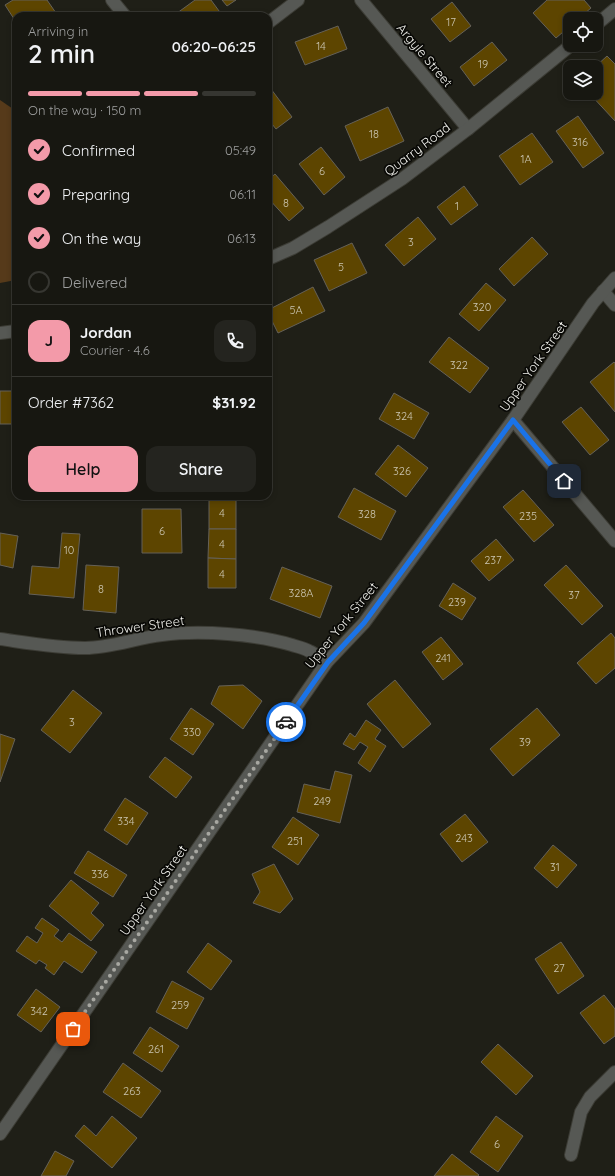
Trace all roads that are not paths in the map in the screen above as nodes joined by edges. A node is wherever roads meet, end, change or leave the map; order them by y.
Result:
1 (112, 0) edge
2 (298, 0) edge
3 (361, 0) edge
4 (615, 10) edge
5 (122, 12) edge
6 (603, 19) edge
7 (272, 20) edge
8 (563, 52) edge
9 (468, 129) junction
10 (272, 257) edge
11 (615, 278) edge
12 (603, 291) junction
13 (615, 305) edge
14 (12, 332) edge
15 (0, 334) edge
16 (513, 420) junction
17 (615, 541) edge
18 (0, 639) edge
19 (328, 662) junction
20 (615, 1072) edge
21 (0, 1134) edge
22 (571, 1155) dead end

1 - 5 street
2 - 7 street
3 - 9 street, Argyle Street
4 - 6 street
8 - 9 street, Quarry Road
9 - 10 street, Quarry Road
11 - 12 street, Upper York Street
12 - 13 street
12 - 16 street, Upper York Street
14 - 15 street
16 - 17 street
16 - 19 street, Upper York Street
18 - 19 street, Thrower Street
19 - 21 street, Upper York Street
20 - 22 street

